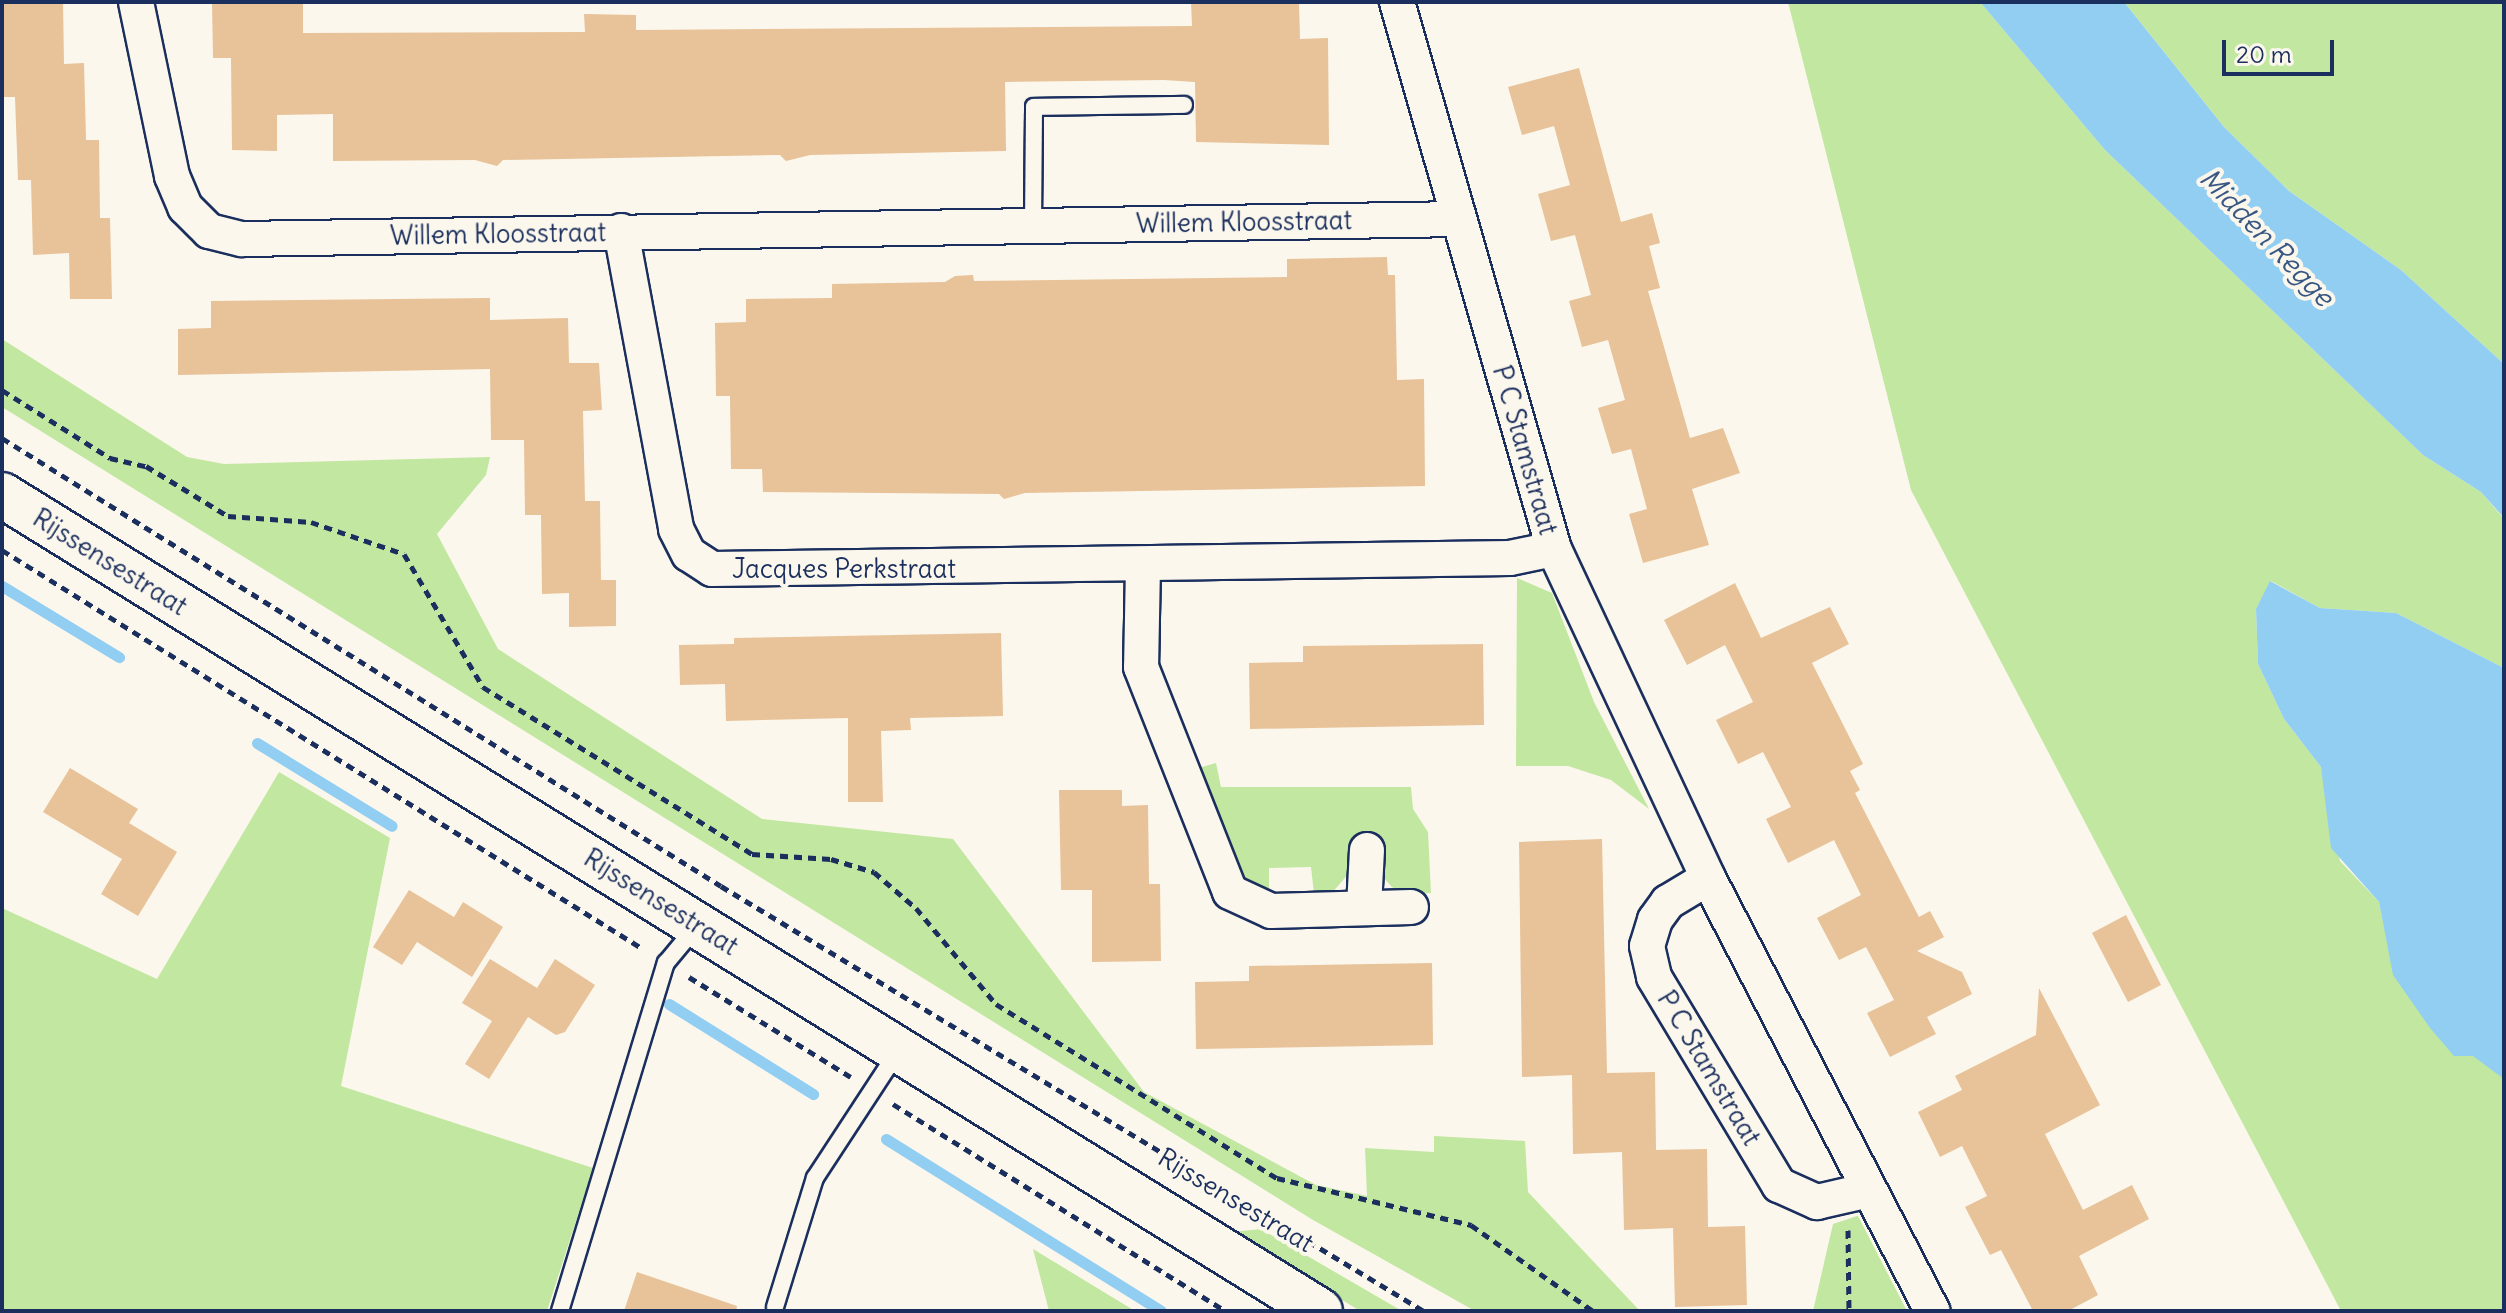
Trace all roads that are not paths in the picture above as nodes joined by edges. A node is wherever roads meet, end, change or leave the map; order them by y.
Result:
1 (136, 2) edge
2 (1397, 2) edge
3 (1184, 105) dead end
4 (1456, 219) junction
5 (1033, 225) junction
6 (621, 231) junction
7 (2, 495) edge
8 (1554, 549) junction
9 (1143, 566) junction
10 (1367, 850) dead end
11 (1708, 878) junction
12 (1364, 907) junction
13 (1411, 907) dead end
14 (698, 925) junction
15 (898, 1050) junction
16 (1857, 1194) junction
17 (775, 1307) dead end
18 (560, 1311) edge
19 (1320, 1311) edge
20 (1932, 1311) edge

1 - 6 street, Willem Kloosstraat
2 - 4 street, P C Stamstraat
3 - 5 lane
4 - 5 street, Willem Kloosstraat
4 - 8 street, P C Stamstraat
5 - 6 street, Willem Kloosstraat
6 - 9 street, Jacques Perkstraat
7 - 14 main road, Rijssensestraat
8 - 9 street, Jacques Perkstraat
8 - 11 street, P C Stamstraat
9 - 12 street
10 - 12 street
11 - 16 street, P C Stamstraat
11 - 16 street, P C Stamstraat
12 - 13 street
14 - 15 main road, Rijssensestraat
14 - 18 lane
15 - 17 lane
15 - 19 main road, Rijssensestraat
16 - 20 street, P C Stamstraat

